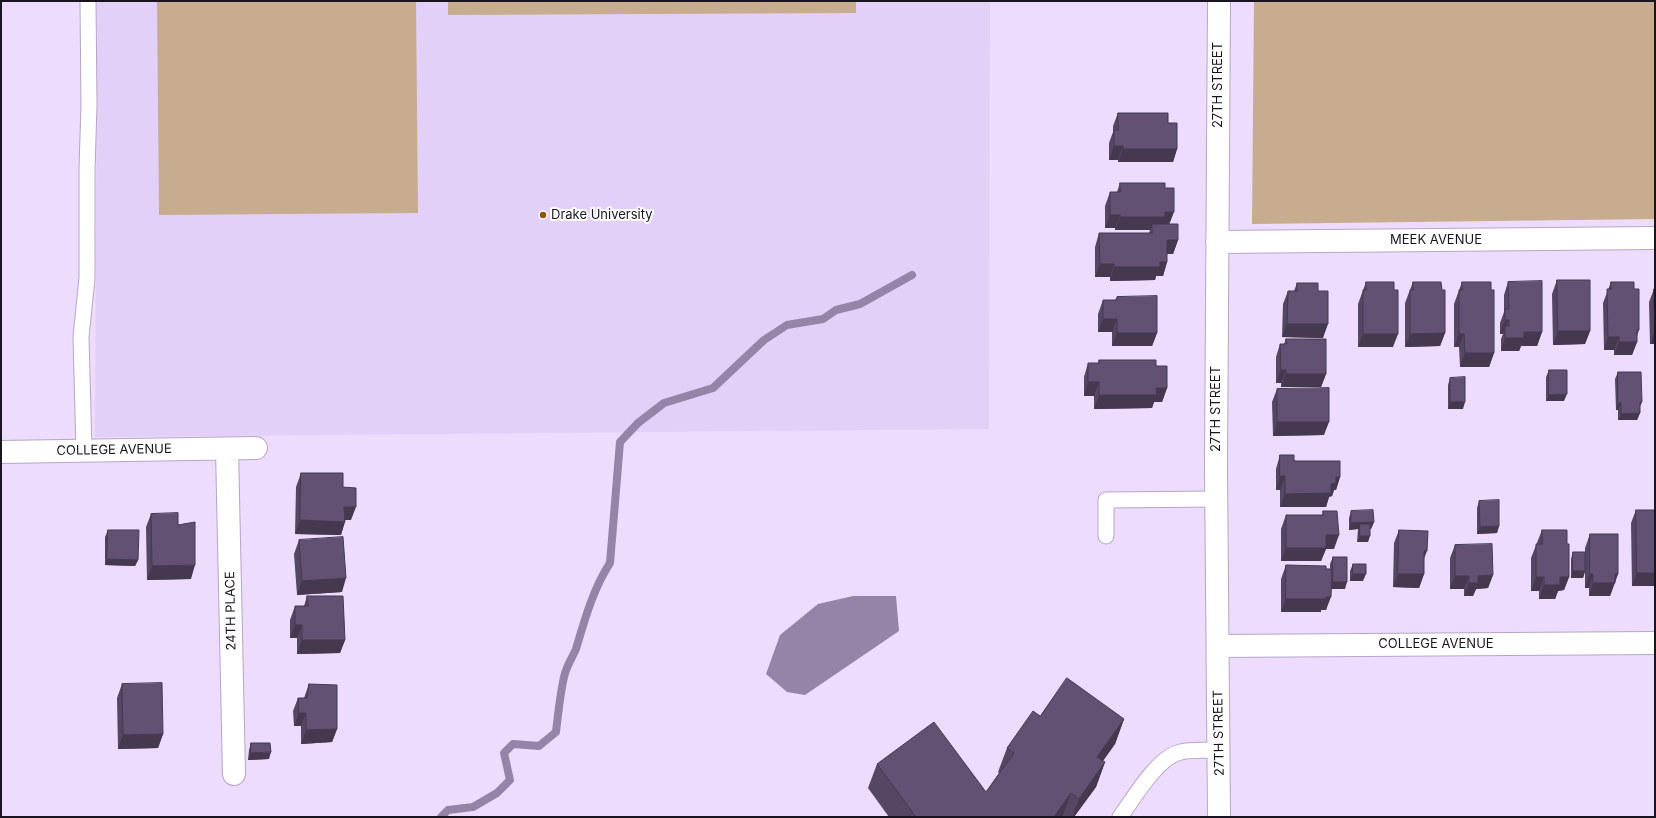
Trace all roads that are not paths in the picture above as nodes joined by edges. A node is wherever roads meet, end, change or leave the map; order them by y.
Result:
1 (88, 1) edge
2 (1219, 1) edge
3 (1655, 238) edge
4 (1217, 242) junction
5 (256, 448) dead end
6 (227, 449) junction
7 (84, 451) junction
8 (1, 452) edge
9 (1216, 499) junction
10 (1106, 536) dead end
11 (1655, 643) edge
12 (1218, 646) junction
13 (1219, 750) junction
14 (234, 774) dead end
15 (1120, 817) edge
16 (1219, 817) edge

1 - 7 lane
2 - 4 street, 27TH STREET
3 - 4 street, MEEK AVENUE
4 - 9 street, 27TH STREET
5 - 6 street, COLLEGE AVENUE
6 - 7 street, COLLEGE AVENUE
6 - 14 street, 24TH PLACE
7 - 8 street, COLLEGE AVENUE
9 - 10 lane
9 - 12 street, 27TH STREET
11 - 12 street, COLLEGE AVENUE
12 - 13 street, 27TH STREET
13 - 15 lane
13 - 16 street, 27TH STREET

